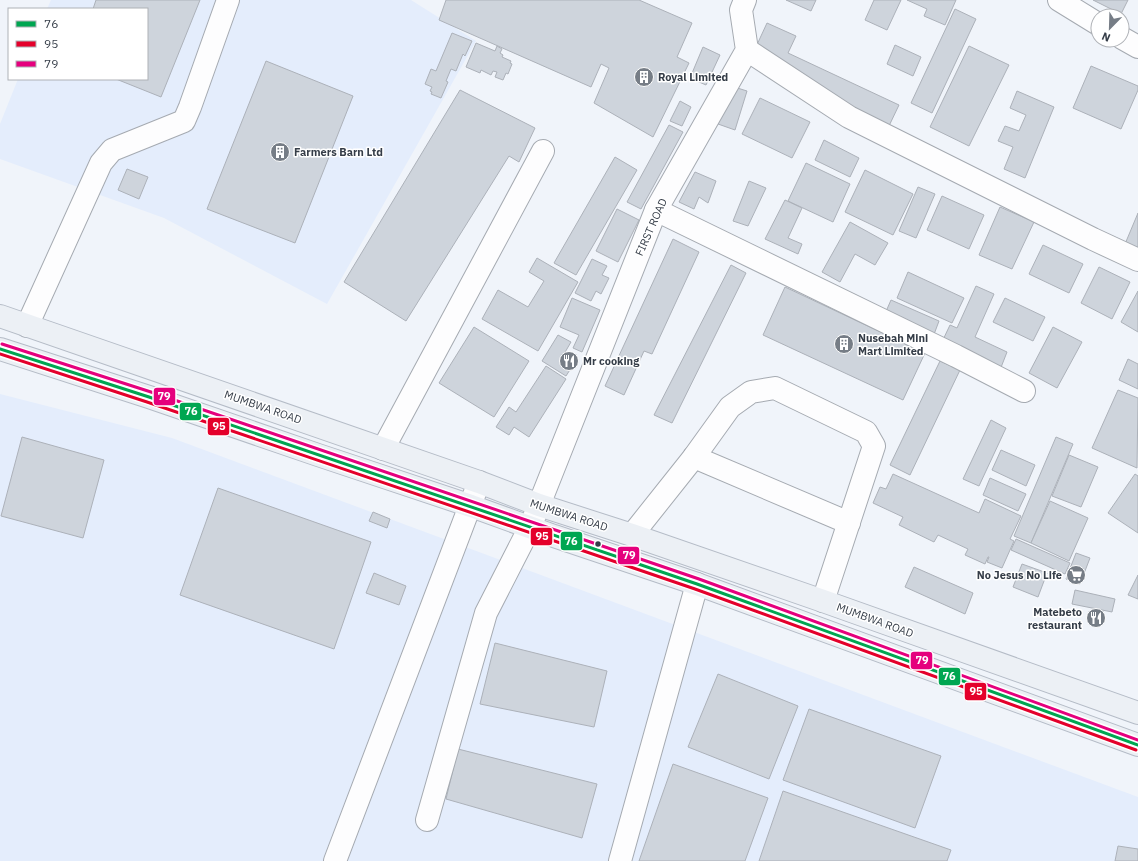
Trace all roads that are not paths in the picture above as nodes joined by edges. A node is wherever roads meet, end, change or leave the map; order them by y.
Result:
1 (228, 0) edge
2 (745, 0) edge
3 (1059, 0) edge
4 (1090, 19) edge
5 (747, 50) junction
6 (543, 151) dead end
7 (656, 210) junction
8 (1138, 260) edge
9 (0, 316) edge
10 (27, 326) junction
11 (0, 349) edge
12 (1024, 392) dead end
13 (383, 449) junction
14 (694, 457) junction
15 (479, 482) junction
16 (471, 506) junction
17 (539, 506) junction
18 (849, 523) junction
19 (530, 527) junction
20 (632, 535) junction
21 (697, 584) junction
22 (823, 601) junction
23 (1138, 713) edge
24 (1138, 745) edge
25 (427, 820) dead end
26 (335, 861) edge
27 (620, 861) edge

1 - 10 street
2 - 5 street
3 - 4 street
5 - 7 street, FIRST ROAD
5 - 8 street
6 - 13 street
7 - 12 street
7 - 17 street, FIRST ROAD
9 - 10 main road, MUMBWA ROAD
10 - 13 main road, MUMBWA ROAD
11 - 16 main road
13 - 15 main road, MUMBWA ROAD
14 - 18 street
14 - 18 street
14 - 20 street
15 - 16 street
15 - 17 main road, MUMBWA ROAD
16 - 19 main road
16 - 26 street
17 - 19 street, FIRST ROAD
17 - 20 main road, MUMBWA ROAD
18 - 22 street
19 - 21 main road
19 - 25 street, FIRST ROAD
20 - 22 main road, MUMBWA ROAD
21 - 24 main road
21 - 27 street
22 - 23 main road, MUMBWA ROAD

